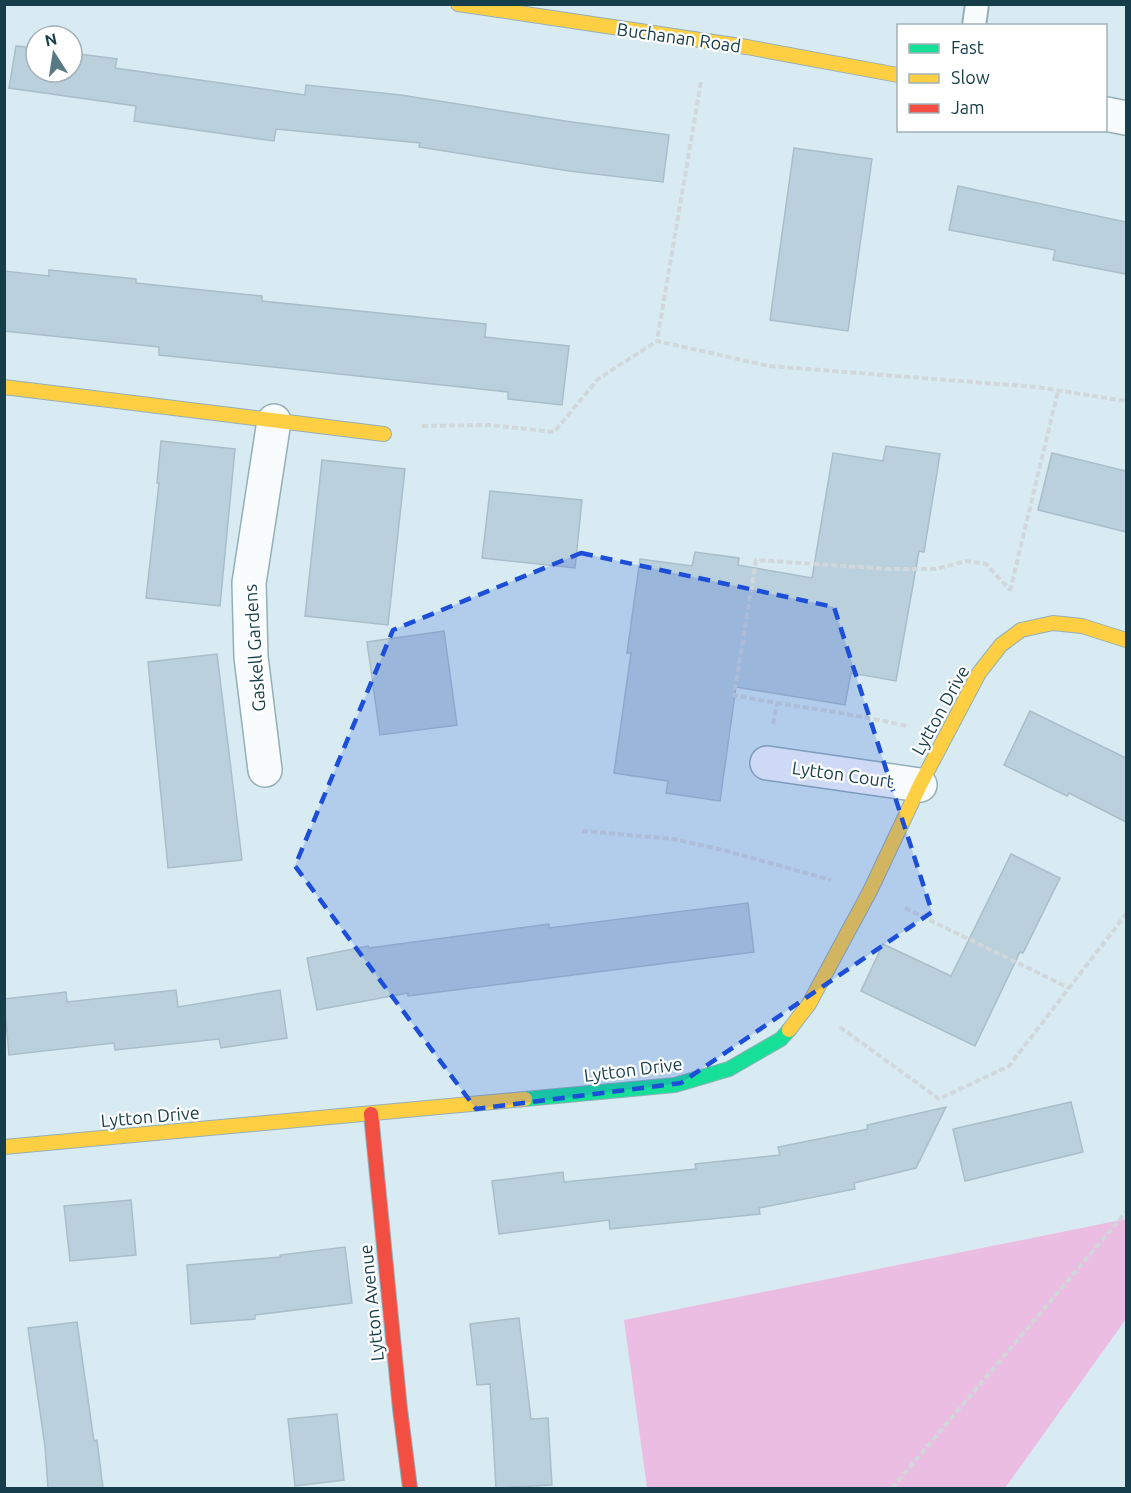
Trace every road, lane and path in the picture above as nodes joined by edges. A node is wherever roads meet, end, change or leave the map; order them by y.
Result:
1 (458, 4) edge
2 (977, 4) edge
3 (974, 24) edge
4 (708, 41) junction
5 (897, 75) edge
6 (1107, 114) edge
7 (1126, 118) edge
8 (657, 341) junction
9 (4, 387) edge
10 (1058, 391) junction
11 (1126, 401) edge
12 (274, 421) junction
13 (384, 434) joint
14 (1010, 590) junction
15 (1021, 630) junction
16 (1126, 640) edge
17 (942, 742) junction
18 (767, 764) dead end
19 (265, 770) dead end
20 (920, 785) junction
21 (582, 831) dead end
22 (870, 891) junction
23 (1126, 914) edge
24 (1069, 988) junction
25 (808, 1004) junction
26 (370, 1114) junction
27 (4, 1147) edge
28 (1126, 1212) edge
29 (410, 1488) edge
30 (892, 1488) edge

1 - 4 street, Buchanan Road
2 - 3 lane
4 - 5 street, Buchanan Road
4 - 8 path
6 - 7 street
8 - 10 path
8 - 13 path
9 - 12 street
10 - 11 path
10 - 14 path
12 - 13 street
12 - 19 street, Gaskell Gardens
14 - 15 path
14 - 17 path
15 - 16 street, Lytton Drive
15 - 17 street, Lytton Drive
17 - 20 street, Lytton Drive
18 - 20 street, Lytton Court
20 - 22 street, Lytton Drive
21 - 22 path
22 - 24 path
22 - 25 street, Lytton Drive
23 - 24 path
24 - 25 path
25 - 26 street, Lytton Drive
26 - 27 street, Lytton Drive
26 - 29 street, Lytton Avenue
28 - 30 path

